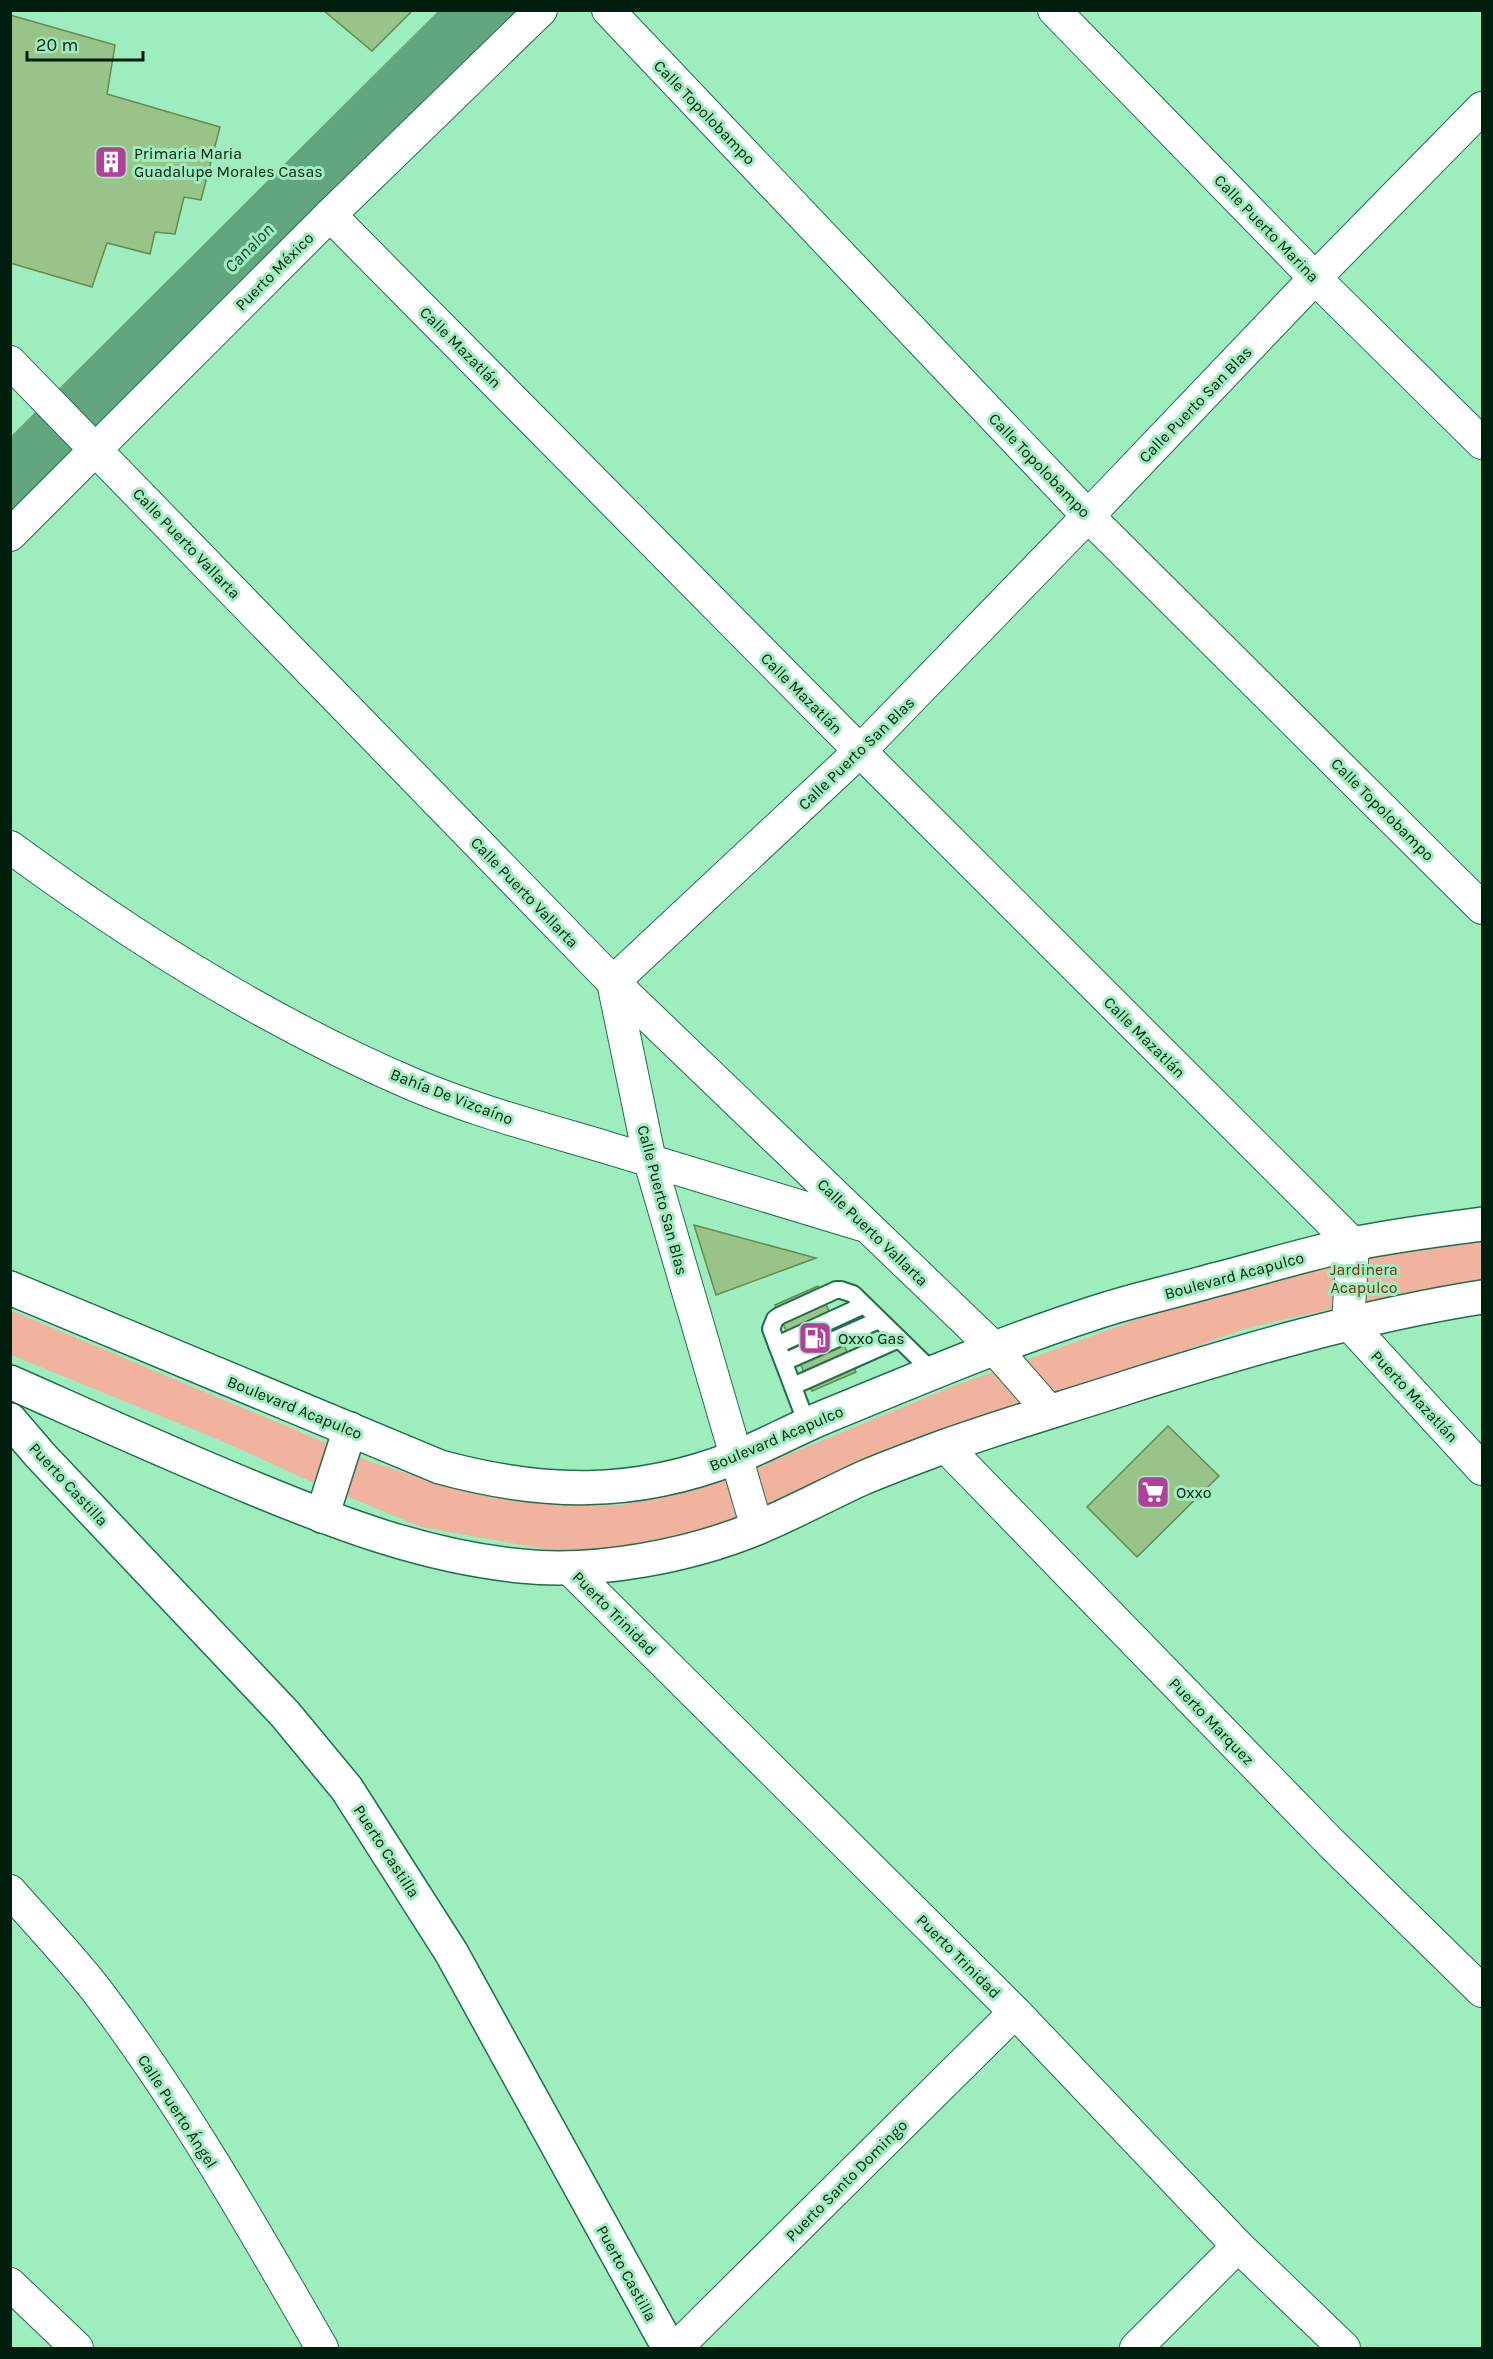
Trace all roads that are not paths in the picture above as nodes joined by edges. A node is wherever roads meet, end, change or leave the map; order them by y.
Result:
1 (541, 10) edge
2 (608, 10) edge
3 (1054, 10) edge
4 (1482, 108) edge
5 (330, 215) junction
6 (1315, 278) junction
7 (10, 362) edge
8 (86, 440) junction
9 (1482, 442) edge
10 (1089, 516) junction
11 (10, 535) edge
12 (860, 751) junction
13 (10, 847) edge
14 (1482, 908) edge
15 (613, 982) junction
16 (650, 1161) junction
17 (1482, 1224) edge
18 (869, 1227) junction
19 (1353, 1244) junction
20 (10, 1288) edge
21 (1482, 1297) edge
22 (864, 1305) junction
23 (879, 1320) junction
24 (1348, 1323) junction
25 (899, 1339) junction
26 (777, 1345) junction
27 (994, 1348) junction
28 (784, 1362) junction
29 (933, 1372) junction
30 (10, 1382) edge
31 (793, 1386) junction
32 (1050, 1412) junction
33 (10, 1420) edge
34 (807, 1424) junction
35 (350, 1429) junction
36 (945, 1446) junction
37 (736, 1457) junction
38 (1482, 1469) edge
39 (321, 1516) junction
40 (757, 1528) junction
41 (569, 1568) junction
42 (10, 1892) edge
43 (1482, 1991) edge
44 (1015, 2012) junction
45 (1238, 2246) junction
46 (10, 2283) edge
47 (77, 2349) edge
48 (322, 2349) edge
49 (669, 2349) edge
50 (676, 2349) edge
51 (1136, 2349) edge
52 (1344, 2349) edge

1 - 5 street, Puerto México
2 - 10 street, Calle Topolobampo
3 - 6 street, Calle Puerto Marina
4 - 6 street, Calle Puerto San Blas
5 - 8 street, Puerto México
5 - 12 street, Calle Mazatlán
6 - 9 street, Calle Puerto Marina
6 - 10 street, Calle Puerto San Blas
7 - 8 street, Calle Puerto Vallarta
8 - 11 street, Puerto México
8 - 15 street, Calle Puerto Vallarta
10 - 12 street, Calle Puerto San Blas
10 - 14 street, Calle Topolobampo
12 - 15 street, Calle Puerto San Blas
12 - 19 street, Calle Mazatlán
13 - 16 street, Bahía De Vizcaíno
15 - 16 street, Calle Puerto San Blas
15 - 18 street, Calle Puerto Vallarta
16 - 18 street, Bahía De Vizcaíno
16 - 37 street, Calle Puerto San Blas
17 - 19 main road, Boulevard Acapulco
18 - 27 street, Calle Puerto Vallarta
19 - 24 street
19 - 27 main road, Boulevard Acapulco
20 - 35 main road, Boulevard Acapulco
21 - 24 main road
22 - 23 lane
22 - 26 lane
22 - 26 lane
23 - 25 lane
23 - 28 lane
24 - 32 main road
24 - 38 street, Puerto Mazatlán
25 - 29 lane
25 - 31 lane
26 - 28 lane
27 - 29 main road, Boulevard Acapulco
27 - 32 street, Calle Puerto Vallarta
28 - 31 lane
29 - 34 main road, Boulevard Acapulco
30 - 39 main road
31 - 34 lane
32 - 36 main road
33 - 49 main road, Puerto Castilla
34 - 37 main road, Boulevard Acapulco
35 - 37 main road, Boulevard Acapulco
35 - 39 main road
36 - 40 main road
36 - 43 street, Puerto Marquez
37 - 40 street, Calle Puerto San Blas
39 - 41 main road
40 - 41 main road
41 - 44 street, Puerto Trinidad
42 - 48 street, Calle Puerto Ángel
44 - 45 street, Puerto Trinidad
44 - 50 street, Puerto Santo Domingo
45 - 51 street
45 - 52 street, Puerto Trinidad
46 - 47 street

